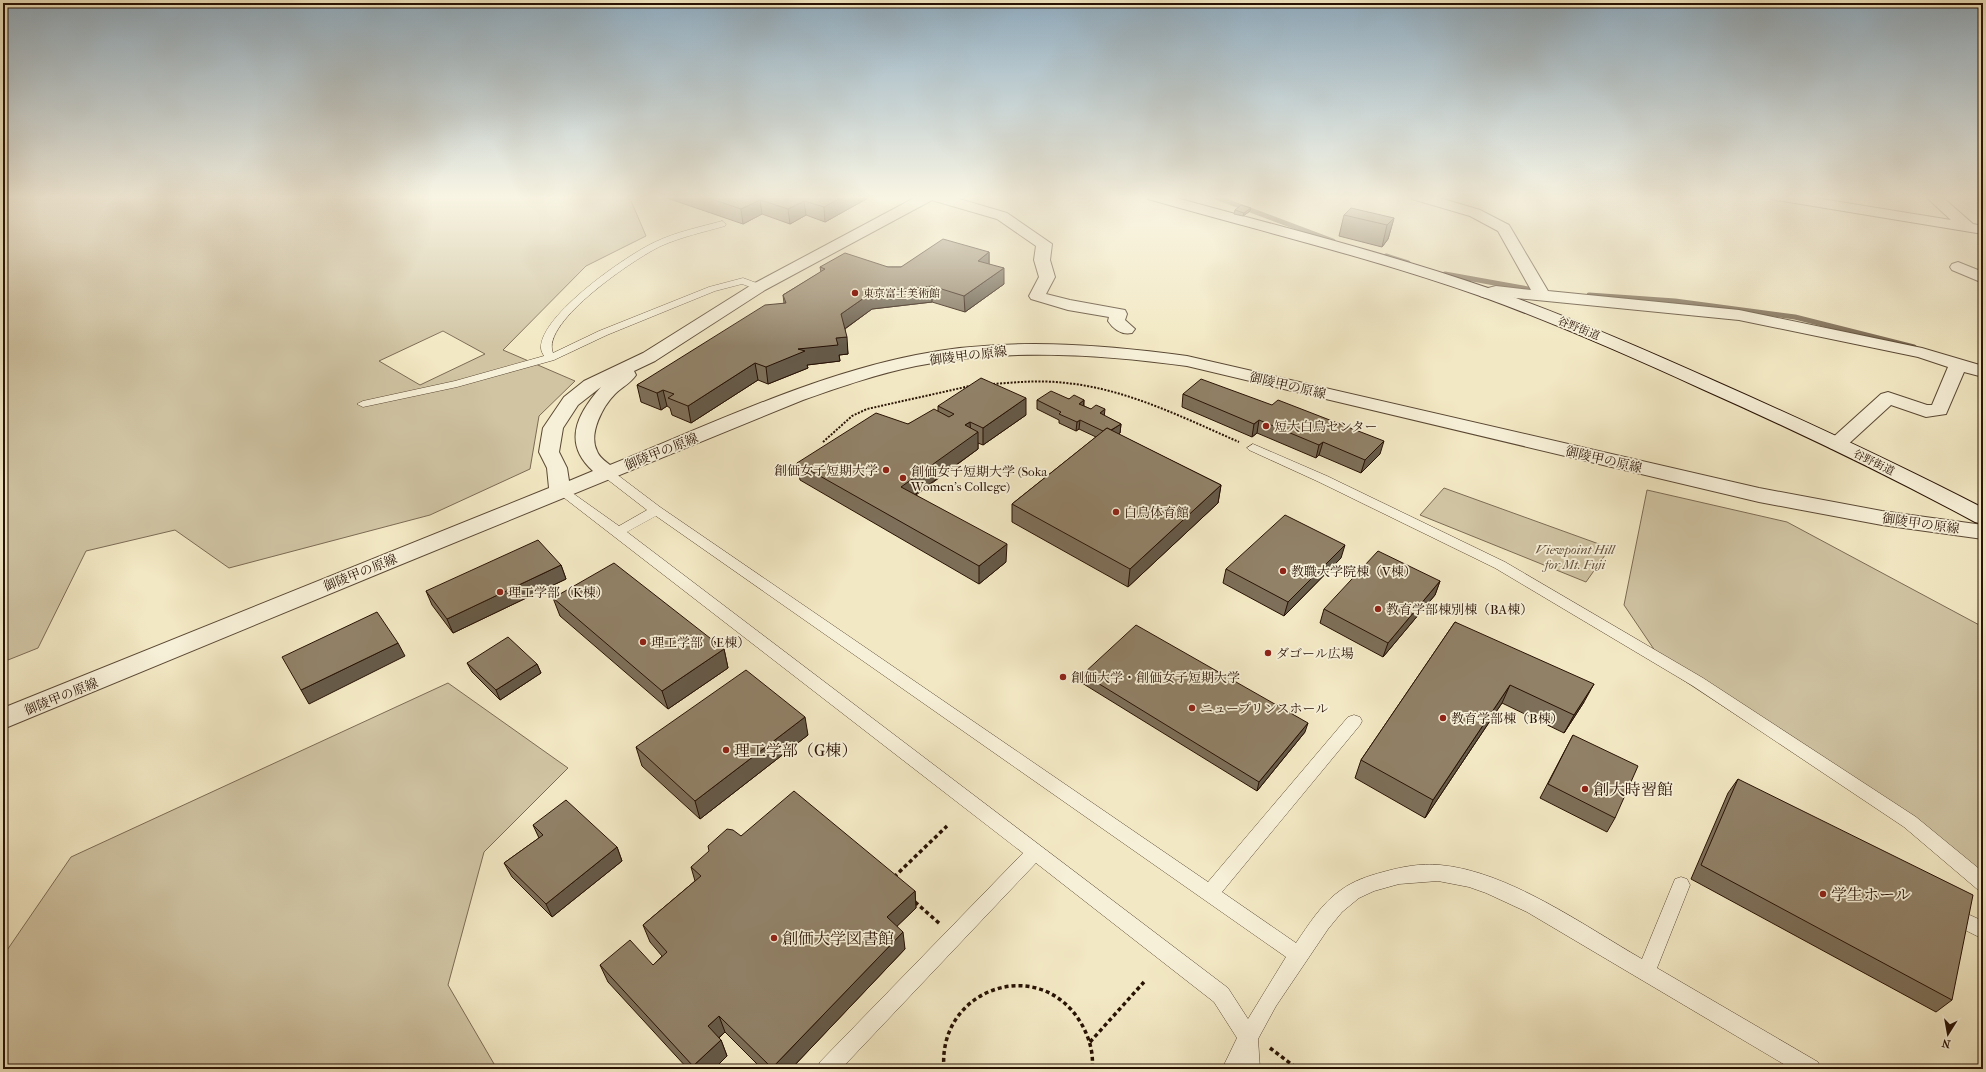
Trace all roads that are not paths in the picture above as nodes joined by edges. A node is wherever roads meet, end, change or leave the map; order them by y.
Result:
1 (655, 246) edge
2 (833, 246) edge
3 (1044, 246) edge
4 (1330, 246) edge
5 (1514, 246) edge
6 (1958, 267) dead end
7 (1983, 278) edge
8 (759, 287) junction
9 (1540, 292) junction
10 (1486, 293) junction
11 (1126, 329) dead end
12 (649, 357) junction
13 (550, 358) junction
14 (1958, 364) junction
15 (1983, 372) edge
16 (363, 404) dead end
17 (1837, 444) junction
18 (1252, 448) road end
19 (607, 473) junction
20 (560, 490) junction
21 (656, 510) junction
22 (1983, 517) edge
23 (618, 532) junction
24 (1983, 532) edge
25 (3, 720) edge
26 (1354, 721) dead end
27 (1035, 852) junction
28 (1983, 883) edge
29 (1681, 885) dead end
30 (1210, 893) junction
31 (1963, 920) edge
32 (1983, 930) edge
33 (1298, 955) junction
34 (1646, 972) junction
35 (1248, 1037) junction
36 (827, 1069) edge
37 (1232, 1069) edge
38 (1250, 1069) edge
39 (1811, 1069) edge

1 - 13 lane
2 - 8 street
3 - 11 street
4 - 10 street, 谷野街道
5 - 9 street
6 - 7 street
8 - 12 street
8 - 13 lane
9 - 10 street
9 - 14 street
10 - 17 street, 谷野街道
12 - 19 street
12 - 20 street
13 - 16 lane
14 - 15 street
14 - 17 street
17 - 22 street, 谷野街道
18 - 28 lane
19 - 20 street, 御陵甲の原線
19 - 21 lane
19 - 24 street, 御陵甲の原線
20 - 23 lane
20 - 25 street, 御陵甲の原線
21 - 23 lane
21 - 30 lane
23 - 27 lane
26 - 30 lane
27 - 35 lane
27 - 36 lane
29 - 34 lane
30 - 33 lane
31 - 32 lane
33 - 34 lane
33 - 35 lane
34 - 39 lane
35 - 37 lane
35 - 38 lane

